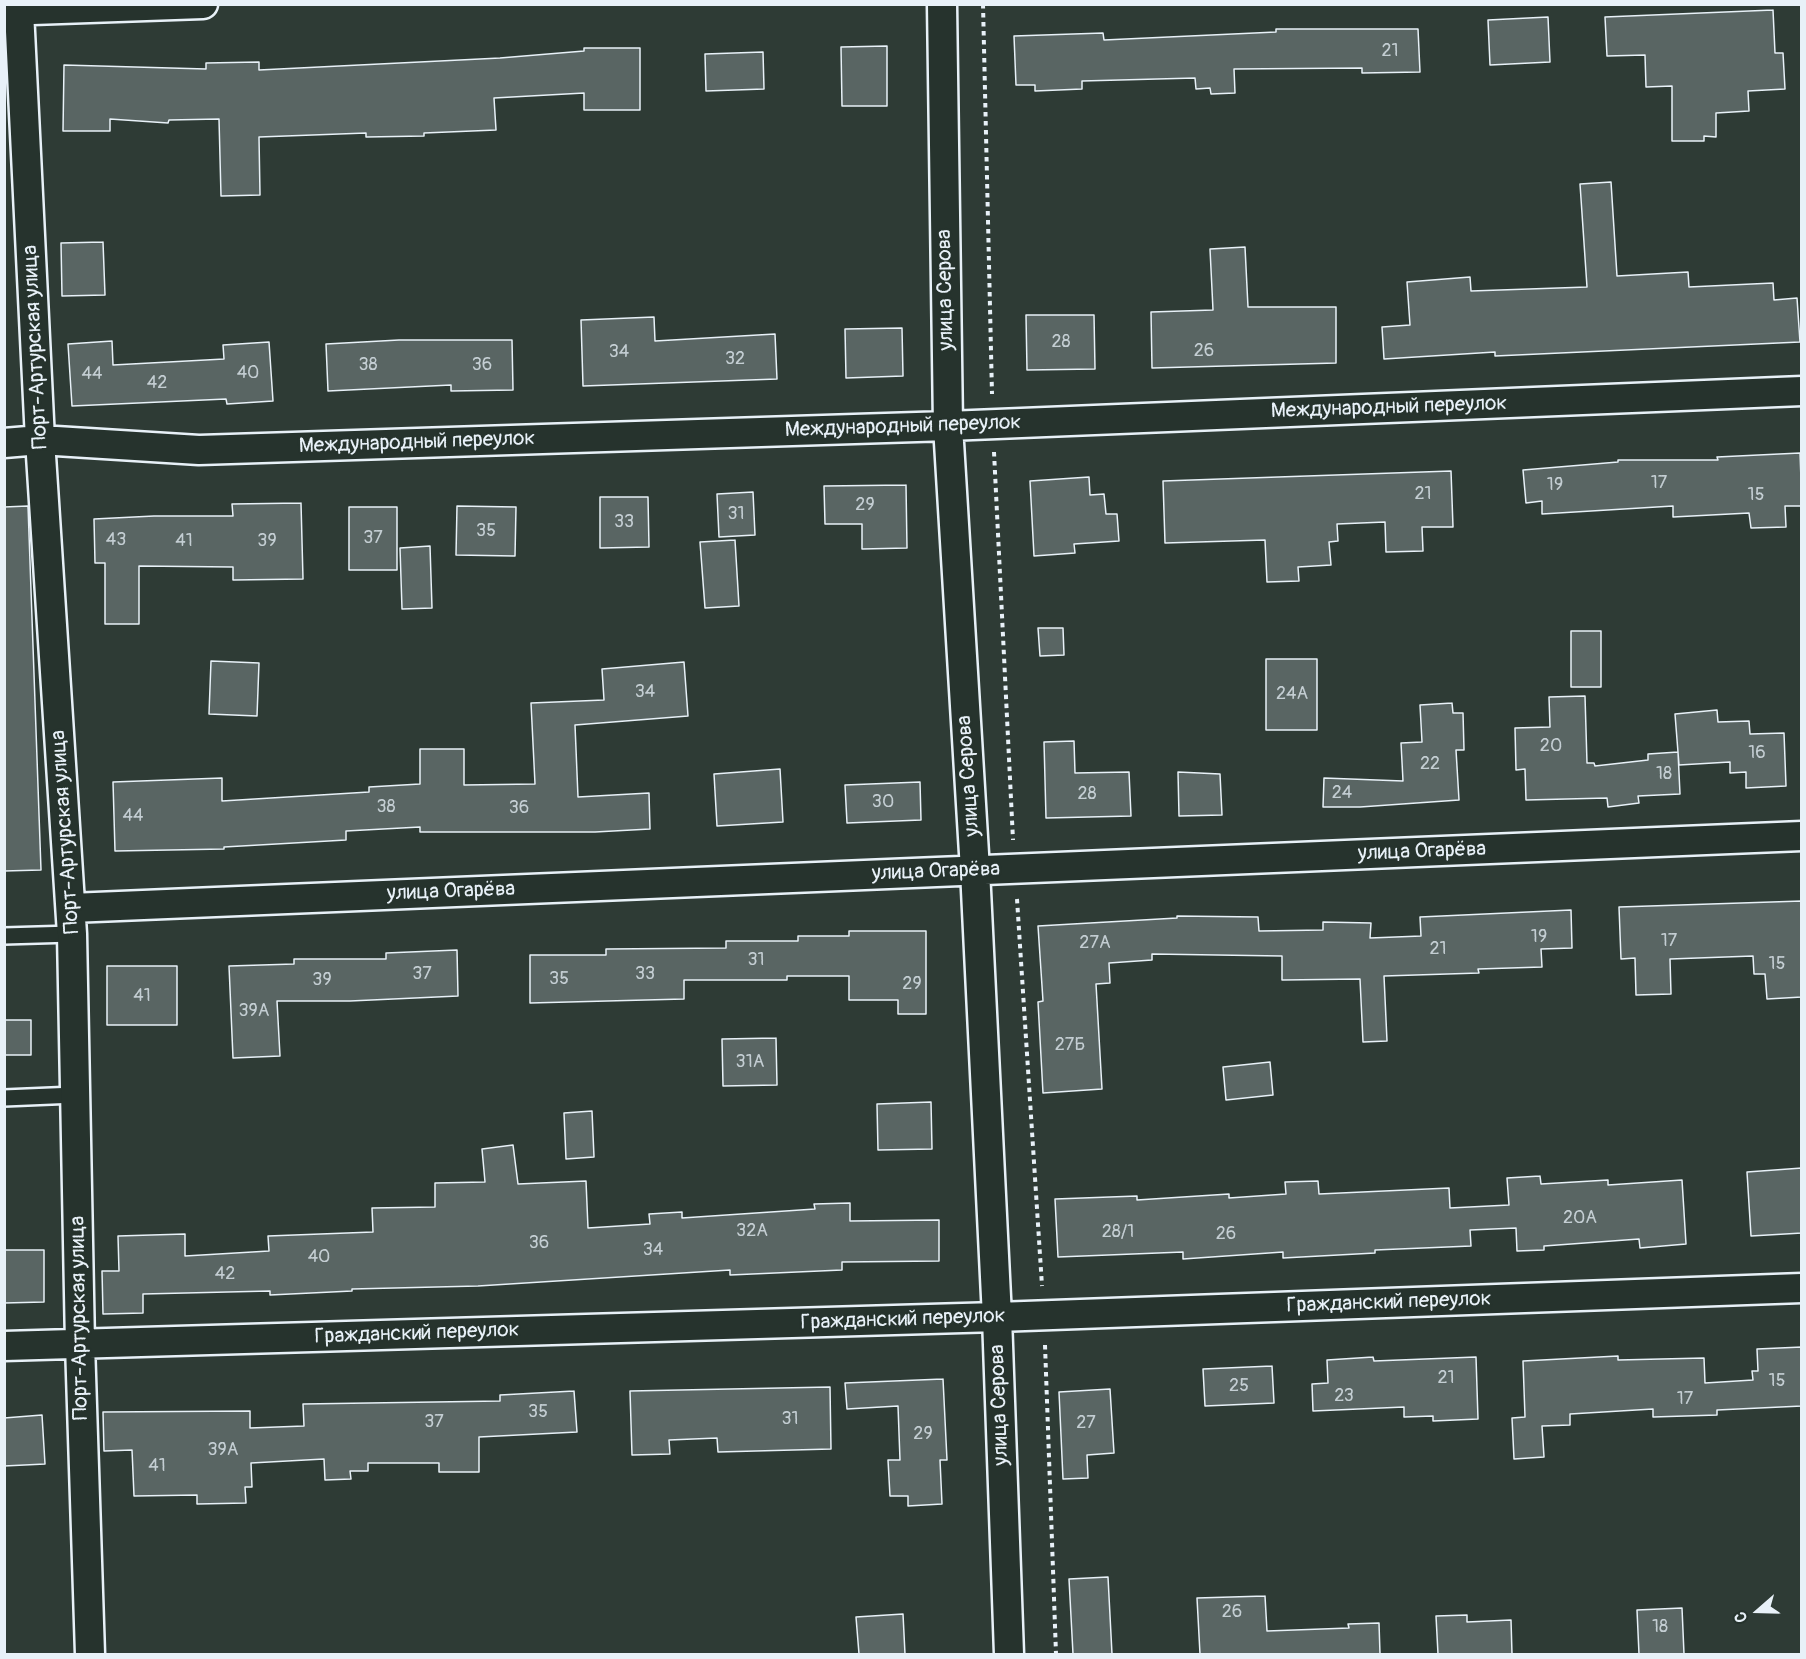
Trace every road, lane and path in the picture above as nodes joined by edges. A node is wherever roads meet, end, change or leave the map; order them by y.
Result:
1 (203, 4) edge
2 (942, 4) edge
3 (983, 4) edge
4 (12, 11) edge
5 (1802, 391) edge
6 (993, 424) junction
7 (948, 426) junction
8 (40, 440) junction
9 (4, 443) edge
10 (1802, 836) edge
11 (1015, 869) junction
12 (975, 870) junction
13 (72, 921) junction
14 (4, 936) edge
15 (75, 1095) junction
16 (4, 1098) edge
17 (1802, 1288) edge
18 (1044, 1316) junction
19 (997, 1317) junction
20 (80, 1344) junction
21 (4, 1346) edge
22 (90, 1654) edge
23 (1009, 1654) edge
24 (1056, 1654) edge

1 - 4 street
2 - 7 street, улица Серова
3 - 6 path
4 - 8 street, Порт-Артурская улица
5 - 6 street, Международный переулок
6 - 7 street, Международный переулок
6 - 11 path
7 - 8 street, Международный переулок
7 - 12 street, улица Серова
8 - 9 street, Международный переулок
8 - 13 street, Порт-Артурская улица
10 - 11 street, улица Огарёва
11 - 12 street, улица Огарёва
11 - 18 path
12 - 13 street, улица Огарёва
12 - 19 street, улица Серова
13 - 14 lane
13 - 15 street, Порт-Артурская улица
15 - 16 lane
15 - 20 street, Порт-Артурская улица
17 - 18 street, Гражданский переулок
18 - 19 street, Гражданский переулок
18 - 24 path
19 - 20 street, Гражданский переулок
19 - 23 street, улица Серова
20 - 21 street, Гражданский переулок
20 - 22 street, Порт-Артурская улица

